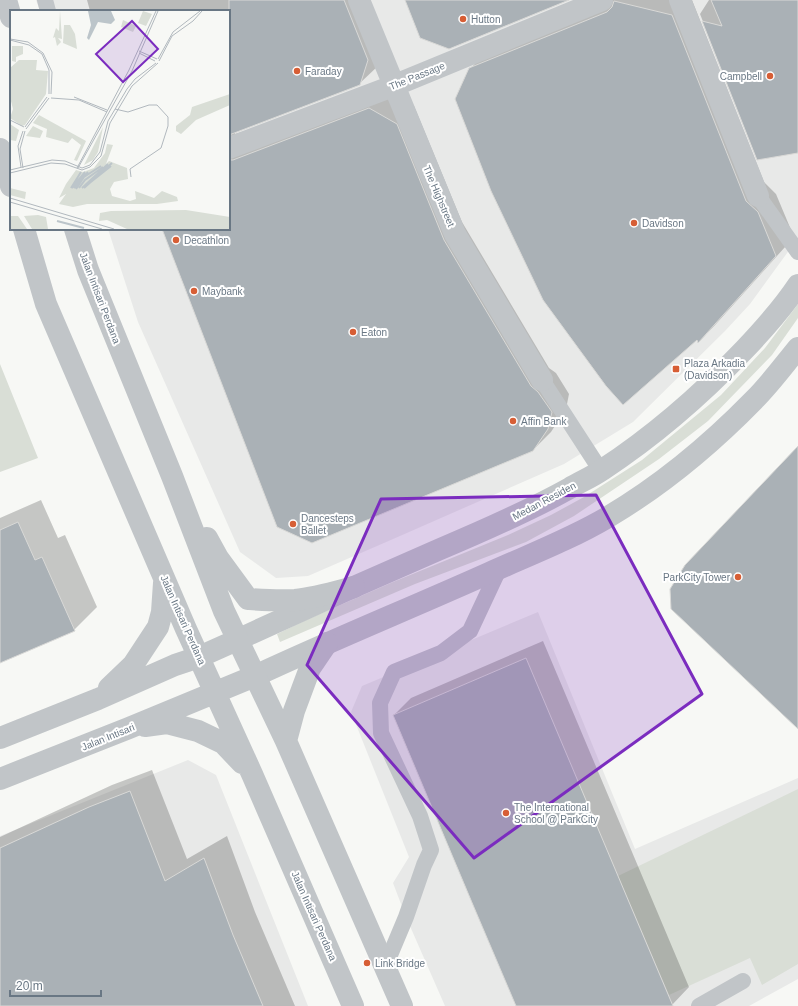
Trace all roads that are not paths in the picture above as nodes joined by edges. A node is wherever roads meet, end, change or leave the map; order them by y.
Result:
1 (6, 0) edge
2 (45, 0) edge
3 (359, 0) edge
4 (602, 0) edge
5 (680, 0) edge
6 (48, 10) edge
7 (10, 14) edge
8 (393, 86) junction
9 (230, 148) edge
10 (0, 149) edge
11 (10, 183) edge
12 (758, 196) joint
13 (24, 230) edge
14 (75, 230) edge
15 (798, 252) edge
16 (798, 286) edge
17 (798, 348) edge
18 (542, 380) joint
19 (601, 471) junction
20 (172, 476) junction
21 (499, 569) junction
22 (164, 578) junction
23 (354, 587) junction
24 (237, 640) junction
25 (327, 643) junction
26 (199, 657) junction
27 (255, 676) junction
28 (216, 693) junction
29 (98, 699) junction
30 (129, 728) junction
31 (0, 738) edge
32 (286, 741) junction
33 (252, 774) junction
34 (0, 779) edge
35 (385, 967) junction
36 (743, 982) dead end
37 (353, 1006) edge
38 (402, 1006) edge
39 (699, 1006) edge

1 - 7 street
2 - 6 lane
3 - 8 street, The Highstreet
4 - 8 street, The Passage
5 - 12 street
8 - 9 street, The Passage
8 - 18 street, The Highstreet
10 - 11 street
12 - 15 lane
13 - 22 street, Jalan Intisari Perdana
14 - 20 street, Jalan Intisari Perdana
16 - 19 street, Medan Residen
17 - 21 street
18 - 19 lane
19 - 23 street, Medan Residen
20 - 23 street
20 - 24 street, Jalan Intisari Perdana
21 - 25 street
21 - 35 lane
22 - 26 street, Jalan Intisari Perdana
22 - 29 street
23 - 24 street, Medan Residen
24 - 26 street, Medan Residen
24 - 27 street, Jalan Intisari Perdana
25 - 27 street
25 - 32 street
26 - 28 street, Jalan Intisari Perdana
26 - 29 street
27 - 28 street, Jalan Intisari
27 - 32 street, Jalan Intisari Perdana
28 - 30 street, Jalan Intisari
28 - 33 street, Jalan Intisari Perdana
29 - 31 street
30 - 33 street
30 - 34 street, Jalan Intisari
32 - 35 street, Jalan Intisari Perdana
33 - 37 street, Jalan Intisari Perdana
35 - 38 street, Jalan Intisari Perdana
36 - 39 lane

